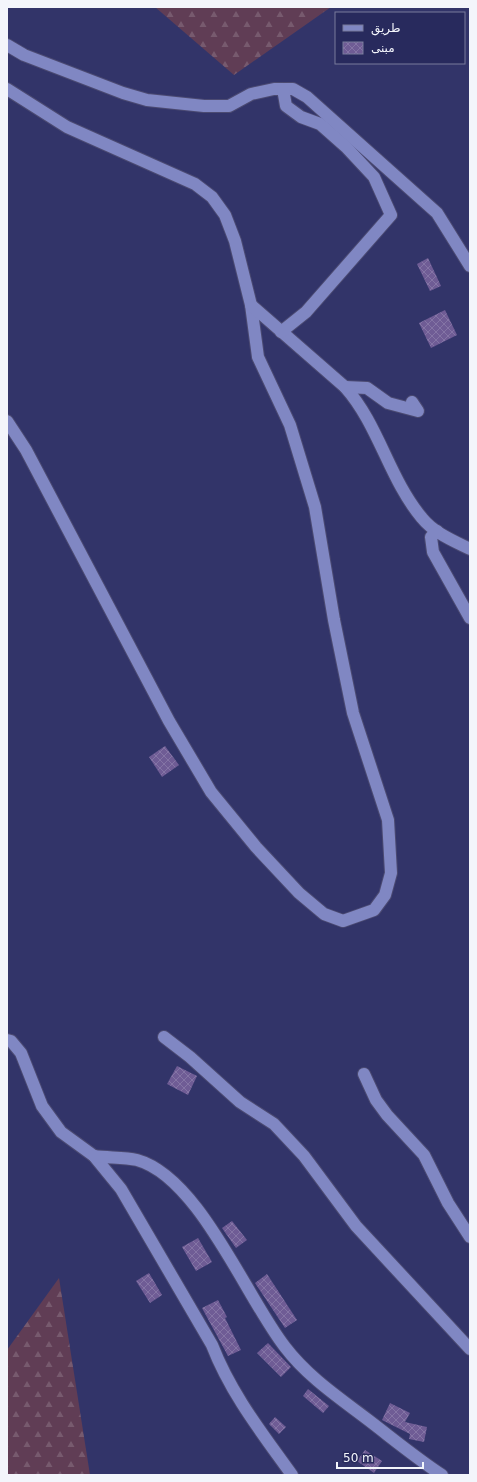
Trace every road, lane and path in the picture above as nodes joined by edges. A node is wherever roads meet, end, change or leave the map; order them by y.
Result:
1 (7, 45) edge
2 (7, 89) edge
3 (282, 89) junction
4 (470, 266) edge
5 (251, 305) junction
6 (281, 332) junction
7 (345, 387) junction
8 (412, 402) dead end
9 (7, 421) edge
10 (437, 531) junction
11 (470, 550) edge
12 (470, 618) edge
13 (164, 1037) dead end
14 (7, 1040) edge
15 (364, 1074) dead end
16 (94, 1156) junction
17 (470, 1237) edge
18 (470, 1349) edge
19 (292, 1475) edge
20 (442, 1475) edge

1 - 3 street
2 - 5 street
3 - 4 street
3 - 6 street
5 - 6 street
5 - 9 street
6 - 7 street
7 - 8 street
7 - 10 street
10 - 11 street
10 - 12 street
13 - 18 street
14 - 16 street
15 - 17 street
16 - 19 street
16 - 20 street

